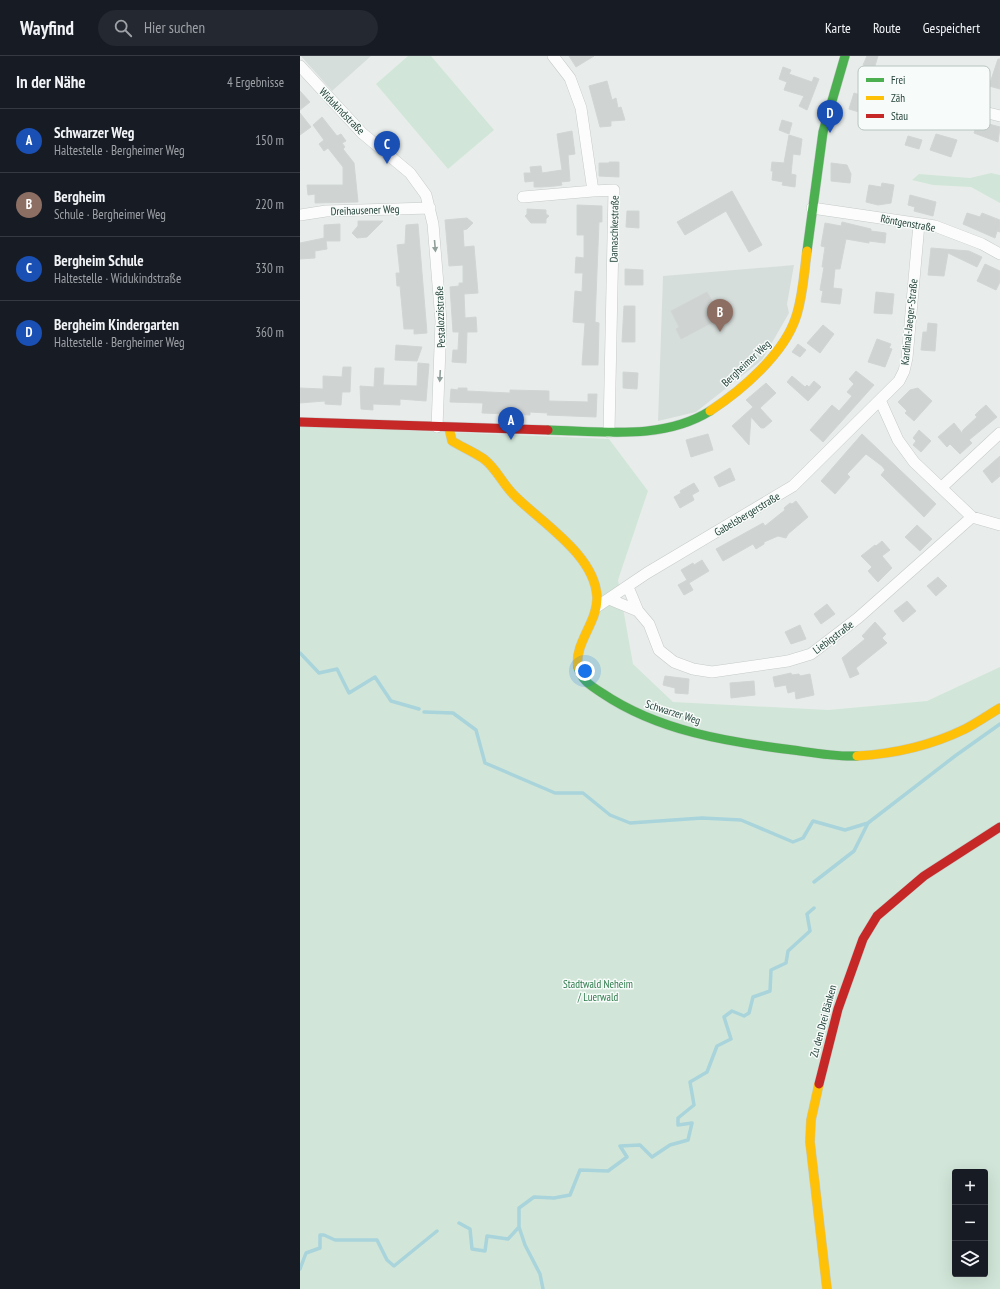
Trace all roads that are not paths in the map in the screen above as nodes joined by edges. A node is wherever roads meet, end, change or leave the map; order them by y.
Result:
1 (553, 56) edge
2 (845, 56) edge
3 (300, 66) edge
4 (990, 114) edge
5 (1000, 116) edge
6 (593, 191) junction
7 (523, 197) dead end
8 (430, 208) junction
9 (812, 208) junction
10 (300, 215) edge
11 (919, 224) junction
12 (1000, 254) edge
13 (880, 400) junction
14 (300, 422) edge
15 (438, 427) junction
16 (450, 428) junction
17 (608, 432) junction
18 (1000, 433) edge
19 (942, 487) junction
20 (972, 517) junction
21 (1000, 525) edge
22 (628, 586) junction
23 (609, 599) junction
24 (598, 606) junction
25 (638, 611) junction
26 (1000, 708) edge
27 (1000, 827) edge
28 (827, 1289) edge

1 - 6 street, Damaschkestraße
2 - 9 street, Bergheimer Weg
3 - 8 street, Widukindstraße
4 - 5 street
6 - 7 street
6 - 17 street, Damaschkestraße
8 - 10 street, Dreihausener Weg
8 -> 15 street, Pestalozzistraße
9 - 11 street, Röntgenstraße
9 - 17 street, Bergheimer Weg
11 - 12 street, Röntgenstraße
11 - 13 street, Kardinal-Jaeger-Straße
13 - 19 street
13 - 22 street, Gabelsbergerstraße
14 - 15 street
15 - 16 street, Bergheimer Weg
16 - 17 street, Bergheimer Weg
16 - 24 street, Schwarzer Weg
18 - 19 street
19 - 20 street
20 - 21 street
20 - 25 street, Liebigstraße
22 - 23 street, Gabelsbergerstraße
22 - 25 street, Liebigstraße
23 - 24 street, Gabelsbergerstraße
23 - 25 street
24 - 26 street, Schwarzer Weg
27 - 28 street, Zu den Drei Bänken

